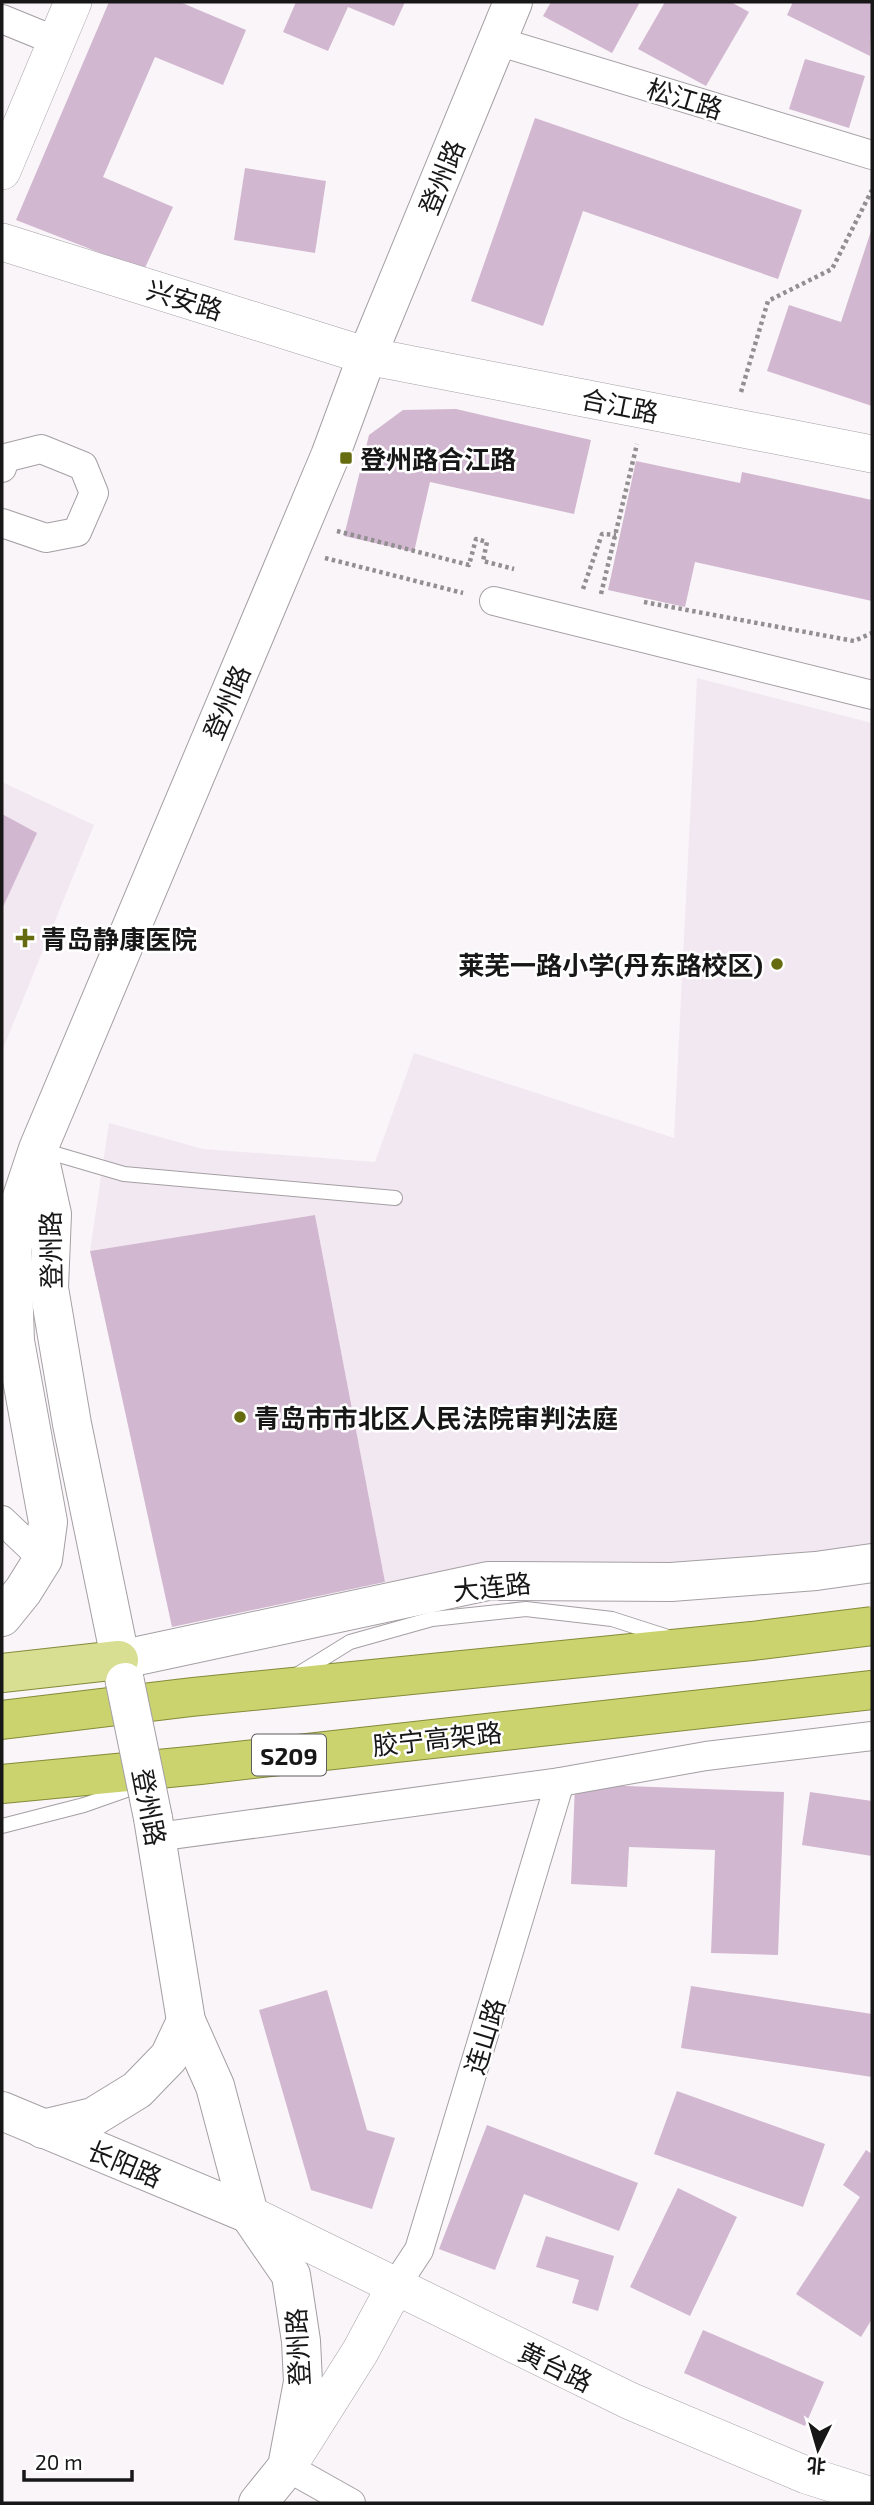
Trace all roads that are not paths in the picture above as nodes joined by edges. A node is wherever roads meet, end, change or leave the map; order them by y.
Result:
1 (73, 2) edge
2 (513, 2) edge
3 (2, 19) edge
4 (56, 41) junction
5 (497, 41) junction
6 (872, 155) edge
7 (2, 171) edge
8 (2, 242) edge
9 (367, 356) junction
10 (872, 454) edge
11 (3, 460) edge
12 (2, 523) edge
13 (494, 601) road end
14 (872, 695) edge
15 (38, 1149) junction
16 (395, 1198) dead end
17 (7, 1252) edge
18 (2, 1520) edge
19 (43, 1559) junction
20 (872, 1563) edge
21 (2, 1618) edge
22 (872, 1626) edge
23 (696, 1647) junction
24 (122, 1671) junction
25 (2, 1673) edge
26 (276, 1688) junction
27 (872, 1690) edge
28 (2, 1720) edge
29 (872, 1736) edge
30 (200, 1765) junction
31 (560, 1783) junction
32 (2, 1784) edge
33 (2, 1826) edge
34 (155, 1828) junction
35 (187, 2021) junction
36 (2, 2111) edge
37 (43, 2129) junction
38 (249, 2214) junction
39 (396, 2285) junction
40 (287, 2467) junction
41 (872, 2496) edge
42 (258, 2503) edge
43 (351, 2503) edge

1 - 4 street
2 - 5 main road, 登州路
3 - 4 street
4 - 7 street
5 - 6 street, 松江路
5 - 9 main road, 登州路
8 - 9 street, 兴安路
9 - 10 street, 合江路
9 - 15 main road, 登州路
11 - 12 street
13 - 14 street
15 - 16 lane
15 - 17 main road
15 - 24 main road, 登州路
17 - 19 main road
18 - 19 street
19 - 21 main road
20 - 24 main road, 大连路
22 - 23 highway, bridge
23 - 26 highway
23 - 26 lane
24 - 25 main road
24 - 34 main road, 登州路, bridge
26 - 28 highway
27 - 30 highway, 胶宁高架路 / S209
29 - 31 street
30 - 32 highway, 胶宁高架路 / S209
30 - 33 lane
31 - 34 street
31 - 39 street, 连山路
34 - 35 main road, 登州路
35 - 37 main road
35 - 38 main road, 登州路
36 - 37 main road, 长阳路
37 - 38 main road, 长阳路
38 - 39 street, 黄台路
38 - 40 main road, 登州路
39 - 40 street
39 - 41 street, 黄台路
40 - 42 main road, 登州路
40 - 43 street

